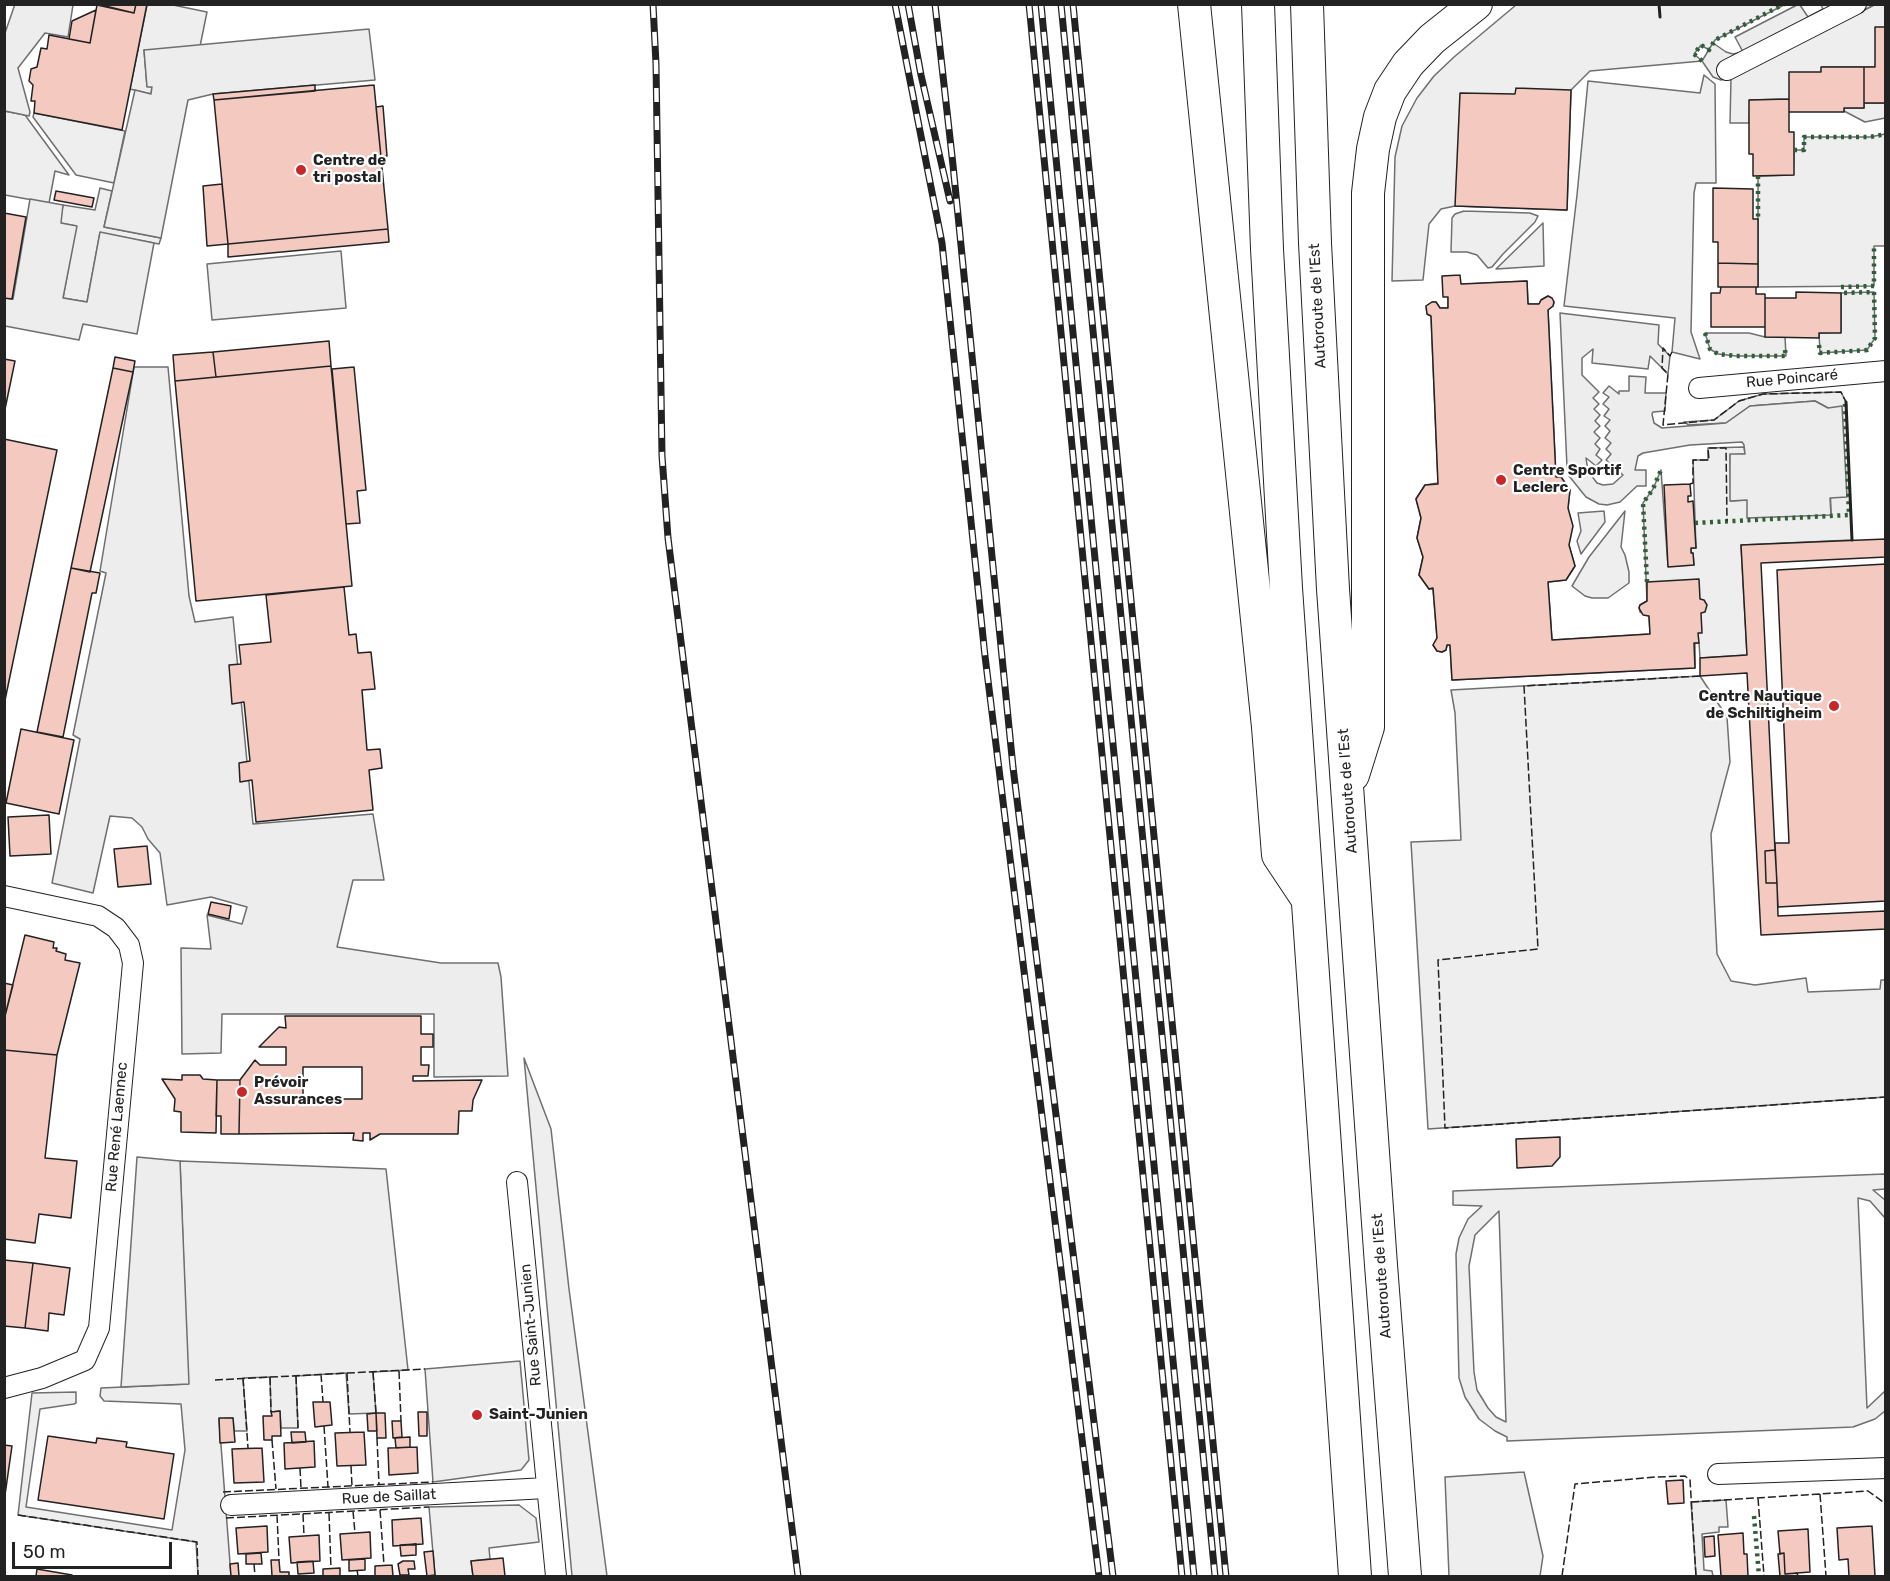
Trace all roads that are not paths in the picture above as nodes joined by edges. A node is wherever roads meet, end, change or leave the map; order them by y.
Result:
1 (1194, 4) edge
2 (1258, 4) edge
3 (1307, 4) edge
4 (1476, 4) edge
5 (1497, 4) edge
6 (1856, 4) edge
7 (1727, 70) dead end
8 (1368, 283) junction
9 (1886, 370) edge
10 (1699, 388) dead end
11 (1348, 787) junction
12 (4, 896) edge
13 (1307, 899) junction
14 (517, 1182) dead end
15 (4, 1388) edge
16 (1886, 1468) edge
17 (1718, 1474) dead end
18 (546, 1488) junction
19 (231, 1505) dead end
20 (556, 1576) edge
21 (1355, 1576) edge
22 (1405, 1576) edge

1 - 13 highway
2 - 13 highway
3 - 11 highway, Autoroute de l’Est
4 - 8 highway
5 - 8 highway
6 - 7 street
8 - 11 highway
9 - 10 street, Rue Poincaré
11 - 22 highway, Autoroute de l’Est
12 - 15 street, Rue René Laennec
13 - 21 highway
14 - 18 street, Rue Saint-Junien
16 - 17 street
18 - 19 street, Rue de Saillat
18 - 20 street, Rue Saint-Junien

